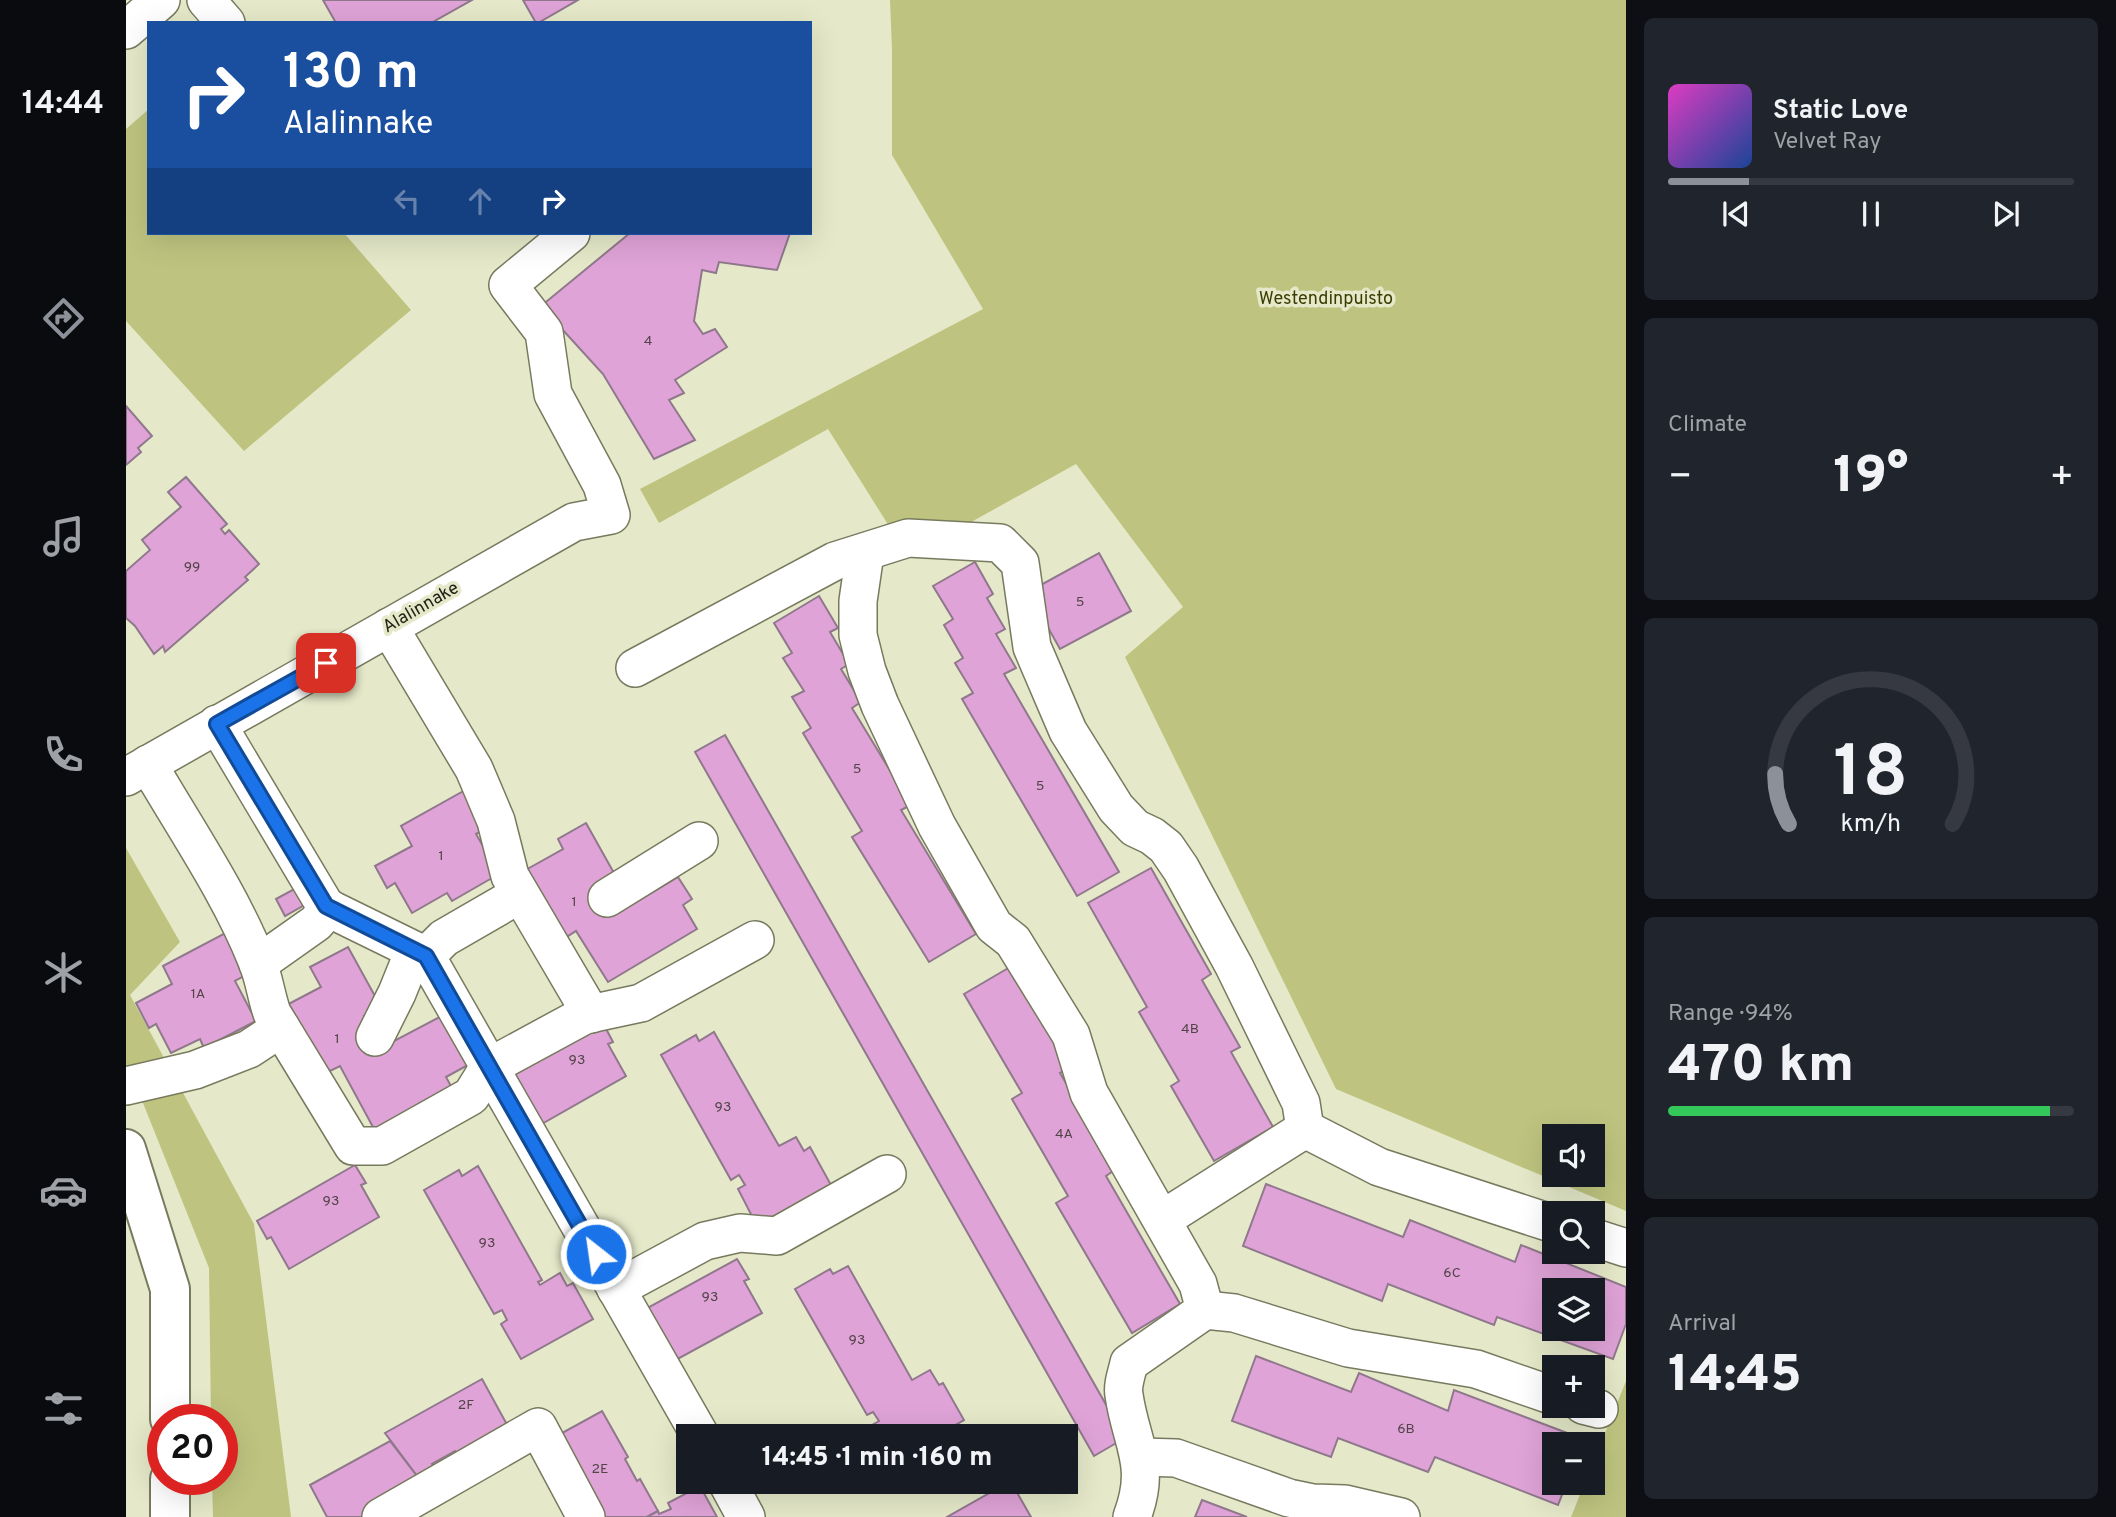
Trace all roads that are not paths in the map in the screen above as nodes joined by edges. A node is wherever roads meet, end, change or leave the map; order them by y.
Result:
1 (161, 0) edge
2 (206, 0) edge
3 (224, 21) edge
4 (126, 30) edge
5 (569, 235) edge
6 (865, 553) junction
7 (389, 627) junction
8 (635, 668) dead end
9 (217, 724) junction
10 (137, 771) edge
11 (699, 841) dead end
12 (520, 894) junction
13 (607, 898) dead end
14 (329, 908) junction
15 (755, 940) dead end
16 (420, 953) junction
17 (258, 964) junction
18 (591, 1014) junction
19 (281, 1028) junction
20 (375, 1037) dead end
21 (489, 1067) junction
22 (126, 1086) edge
23 (1305, 1129) junction
24 (126, 1149) edge
25 (887, 1174) dead end
26 (1163, 1219) junction
27 (1542, 1220) edge
28 (1605, 1241) edge
29 (1626, 1248) edge
30 (616, 1289) junction
31 (1205, 1310) junction
32 (1542, 1392) edge
33 (170, 1404) edge
34 (694, 1424) edge
35 (1140, 1457) junction
36 (734, 1494) edge
37 (170, 1495) edge
38 (170, 1517) edge
39 (381, 1517) edge
40 (586, 1517) edge
41 (747, 1517) edge
42 (1132, 1517) edge
43 (1401, 1517) edge

1 - 4 street
2 - 3 street
5 - 7 street, Alalinnake
6 - 8 street
6 - 23 street
6 - 26 street
7 - 9 street, Alalinnake
7 - 12 street
9 - 10 street, Alalinnake
9 - 14 street
10 - 17 street
11 - 13 street
12 - 16 street
12 - 18 street
14 - 16 street
14 - 17 street
15 - 18 street
16 - 20 street
16 - 21 street
17 - 19 street
18 - 21 street
19 - 21 street
19 - 22 street
21 - 30 street
23 - 26 street
23 - 27 street
24 - 33 main road
25 - 30 street
26 - 31 street
28 - 29 street
30 - 34 street
31 - 32 street
31 - 35 street
35 - 42 street
35 - 43 street
36 - 41 street
37 - 38 main road
39 - 40 street

